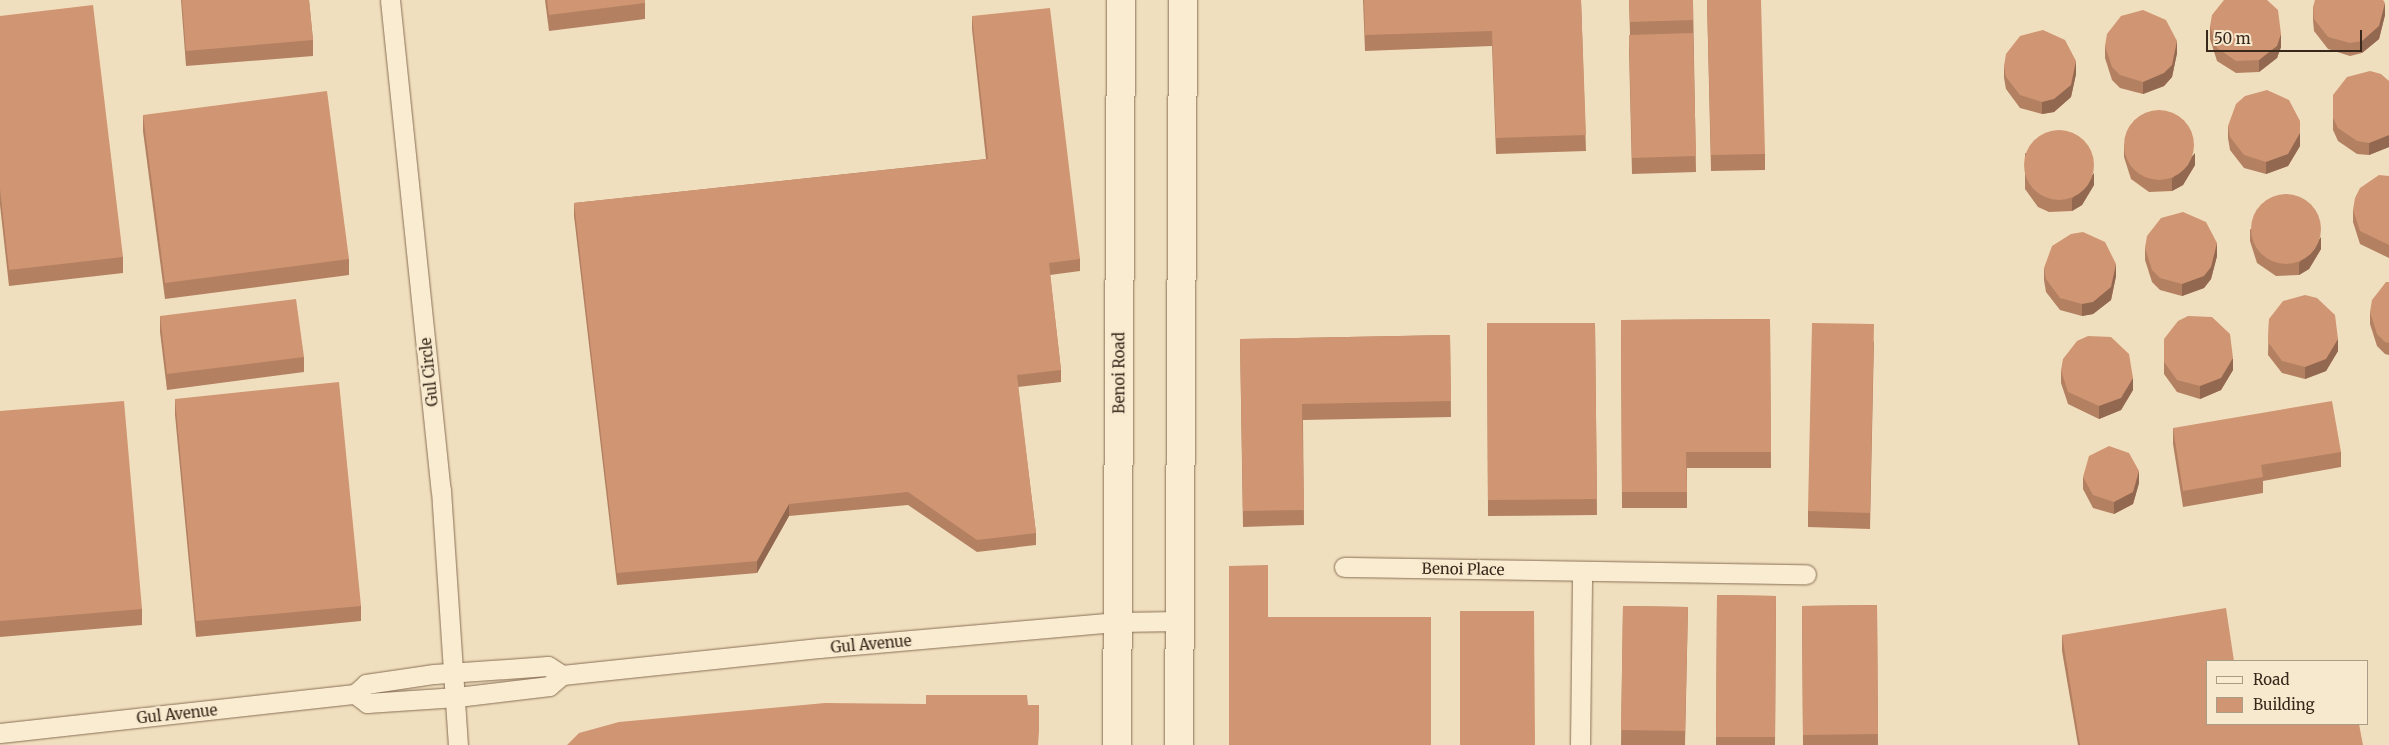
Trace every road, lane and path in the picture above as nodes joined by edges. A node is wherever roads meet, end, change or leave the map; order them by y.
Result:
1 (390, 0) edge
2 (1121, 0) edge
3 (1183, 0) edge
4 (1344, 567) dead end
5 (1582, 572) junction
6 (1806, 574) dead end
7 (1180, 621) junction
8 (1118, 622) junction
9 (456, 672) junction
10 (562, 675) junction
11 (355, 694) junction
12 (457, 697) junction
13 (0, 733) edge
14 (458, 745) edge
15 (1117, 745) edge
16 (1179, 745) edge
17 (1580, 745) edge

1 - 9 street, Gul Circle
2 - 8 main road, Benoi Road
3 - 7 main road
4 - 5 street, Benoi Place
5 - 6 street, Benoi Place
5 - 17 street
7 - 8 street, Gul Avenue
7 - 16 main road
8 - 10 street, Gul Avenue
8 - 15 main road, Benoi Road
9 - 10 street, Gul Avenue
9 - 11 street, Gul Avenue
9 - 12 street, Gul Circle
10 - 12 street, Gul Avenue
11 - 12 street, Gul Avenue
11 - 13 street, Gul Avenue
12 - 14 street, Gul Circle

